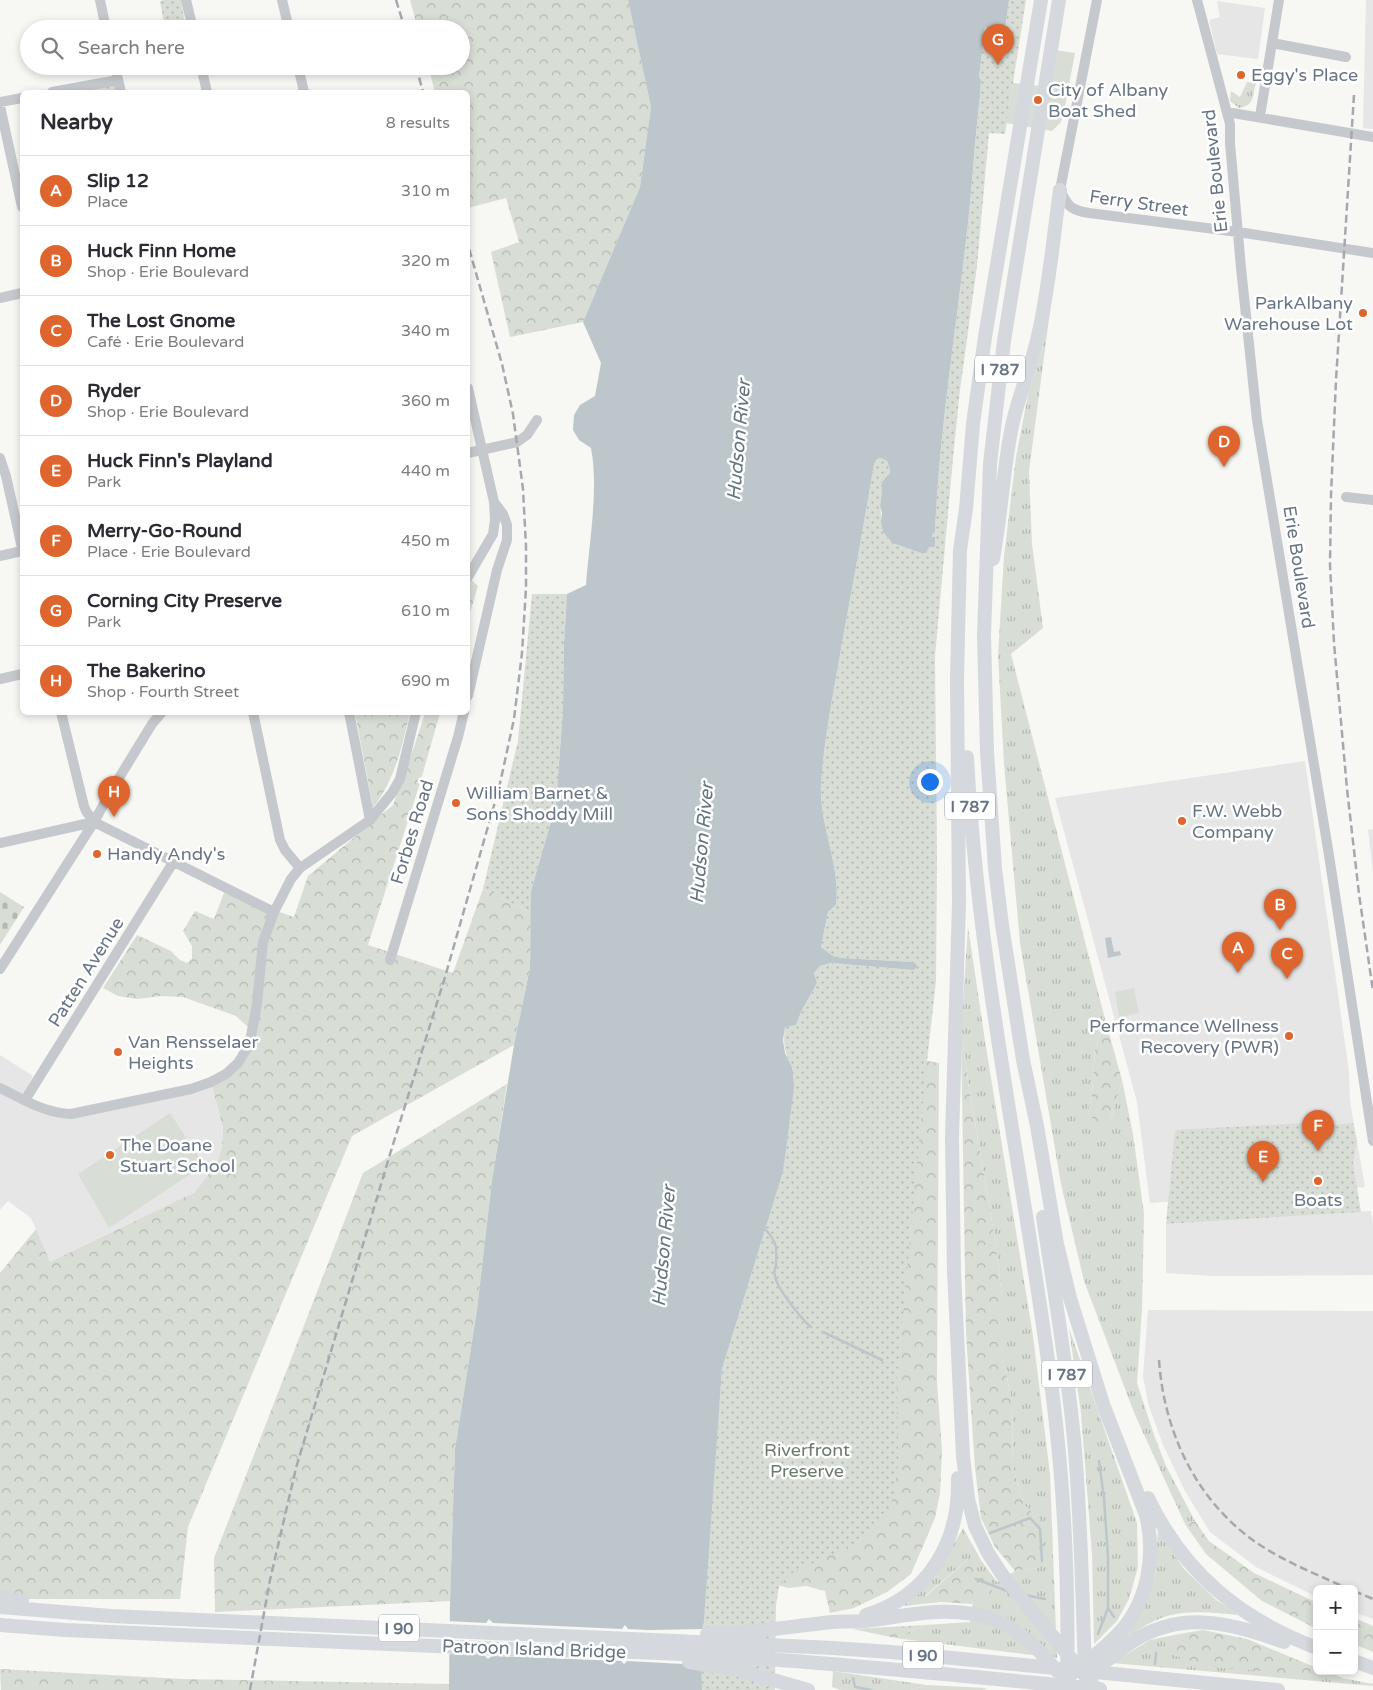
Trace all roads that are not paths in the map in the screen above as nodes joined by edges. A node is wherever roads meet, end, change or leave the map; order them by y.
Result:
1 (100, 0) edge
2 (186, 0) edge
3 (282, 0) edge
4 (1041, 0) edge
5 (1060, 0) edge
6 (1097, 0) edge
7 (1197, 0) edge
8 (1279, 0) edge
9 (104, 20) edge
10 (191, 20) edge
11 (287, 20) edge
12 (1272, 43) junction
13 (1346, 57) dead end
14 (117, 75) edge
15 (203, 75) edge
16 (300, 75) edge
17 (118, 80) junction
18 (84, 90) edge
19 (120, 90) edge
20 (207, 90) edge
21 (304, 90) edge
22 (20, 99) edge
23 (0, 104) edge
24 (1227, 112) junction
25 (1260, 116) junction
26 (1373, 136) edge
27 (1060, 190) junction
28 (20, 198) edge
29 (1238, 232) junction
30 (1373, 252) edge
31 (20, 293) edge
32 (0, 298) edge
33 (470, 397) edge
34 (537, 420) dead end
35 (482, 450) junction
36 (470, 453) edge
37 (0, 458) edge
38 (1346, 497) dead end
39 (1373, 500) edge
40 (494, 502) junction
41 (966, 509) junction
42 (20, 541) edge
43 (20, 551) edge
44 (0, 556) edge
45 (470, 574) edge
46 (984, 604) junction
47 (20, 674) edge
48 (0, 679) edge
49 (470, 687) edge
50 (62, 715) edge
51 (158, 715) edge
52 (254, 715) edge
53 (350, 715) edge
54 (415, 715) edge
55 (463, 715) edge
56 (370, 820) junction
57 (94, 822) junction
58 (0, 843) edge
59 (174, 861) junction
60 (300, 868) junction
61 (274, 912) junction
62 (390, 960) dead end
63 (0, 970) edge
64 (1023, 1060) junction
65 (0, 1088) edge
66 (25, 1100) junction
67 (1373, 1141) edge
68 (1092, 1369) junction
69 (959, 1385) junction
70 (0, 1597) edge
71 (0, 1607) edge
72 (111, 1616) junction
73 (833, 1622) junction
74 (0, 1626) edge
75 (624, 1637) junction
76 (1313, 1646) edge
77 (529, 1650) junction
78 (1313, 1651) edge
79 (1358, 1662) edge
80 (1373, 1668) edge
81 (808, 1690) edge
82 (1052, 1690) edge
83 (1067, 1690) edge
84 (1072, 1690) edge
85 (1084, 1690) edge
86 (1097, 1690) edge
87 (1106, 1690) edge
88 (1278, 1690) edge

1 - 9 street
2 - 10 street
3 - 11 street
4 - 41 highway, I 787
5 - 46 highway, I 787
6 - 27 street
7 - 24 street, Erie Boulevard
8 - 12 street
12 - 13 street
12 - 25 street
14 - 17 street
15 - 20 street
16 - 21 street
17 - 18 street
17 - 19 street
22 - 23 street
23 - 28 street
24 - 25 street
24 - 29 street, Erie Boulevard
25 - 26 street
27 - 29 street, Ferry Street
27 - 46 highway
29 - 30 street, Ferry Street
29 - 67 street, Erie Boulevard
31 - 32 street
33 - 35 street
34 - 35 street
35 - 36 street
35 - 40 street
37 - 42 street
38 - 39 street
40 - 45 street
40 - 49 street
41 - 69 highway
41 - 83 highway, I 787
43 - 44 street
46 - 64 highway, I 787
47 - 48 street
50 - 57 street
51 - 57 street
52 - 60 street
53 - 56 street
54 - 56 street
55 - 62 street, Forbes Road
56 - 60 street
57 - 58 street
57 - 59 street
57 - 63 street
59 - 61 street
59 - 66 street, Patten Avenue
60 - 61 street
61 - 66 street
64 - 68 highway
64 - 85 highway, I 787
65 - 66 street
68 - 76 highway
68 - 82 highway
69 - 73 highway
69 - 86 highway
70 - 72 highway
71 - 72 highway, I 90
72 - 75 highway, Patroon Island Bridge / I 90
73 - 75 highway
73 - 84 highway
74 - 77 highway, Patroon Island Bridge / I 90
75 - 88 highway, Patroon Island Bridge / I 90
77 - 81 highway
77 - 87 highway, Patroon Island Bridge / I 90
78 - 84 highway
79 - 80 highway

